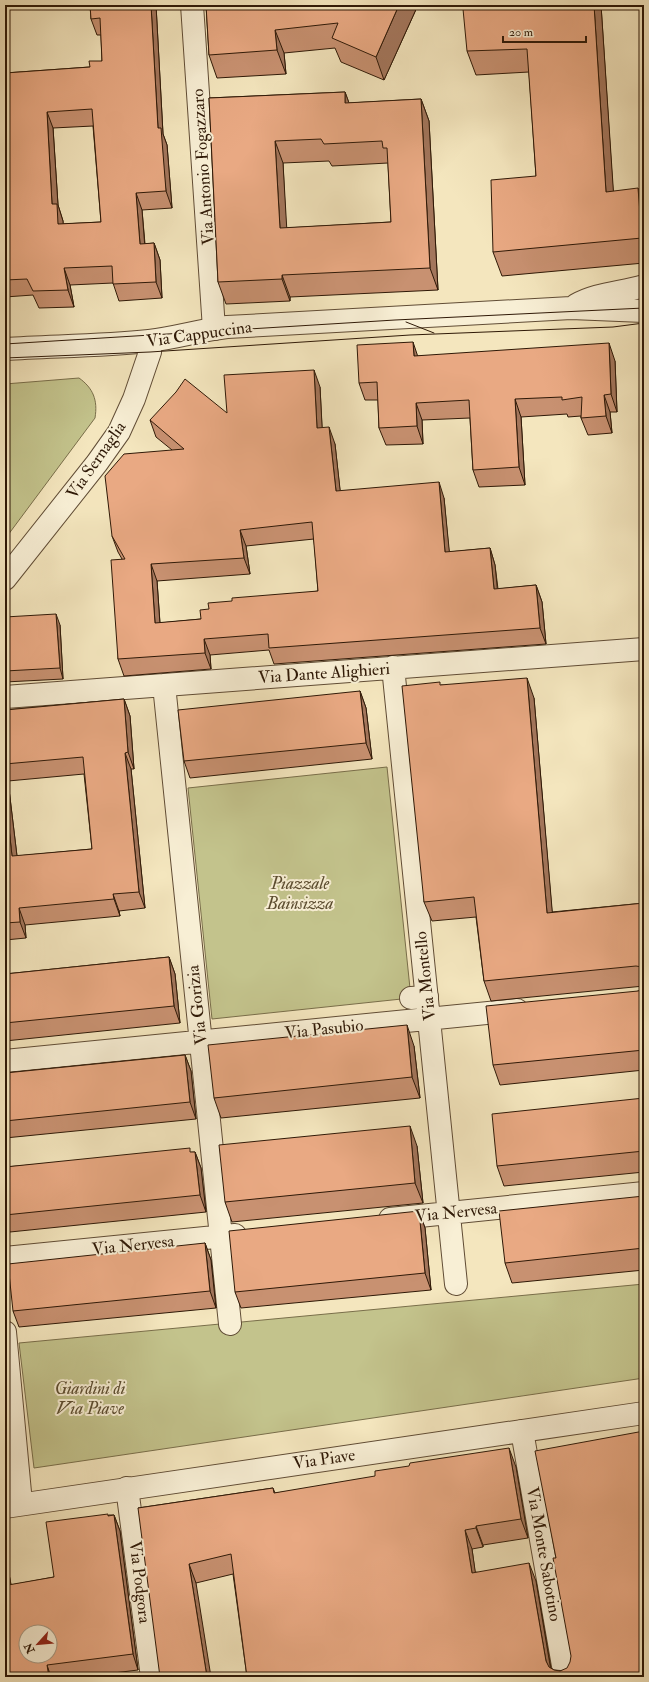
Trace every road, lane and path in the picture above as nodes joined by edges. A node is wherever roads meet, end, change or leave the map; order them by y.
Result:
1 (192, 5) edge
2 (644, 286) edge
3 (571, 308) junction
4 (644, 311) edge
5 (393, 319) junction
6 (214, 328) junction
7 (410, 335) dead end
8 (174, 338) junction
9 (5, 349) edge
10 (5, 579) edge
11 (644, 650) edge
12 (393, 667) junction
13 (164, 685) junction
14 (5, 698) edge
15 (541, 1008) edge
16 (430, 1019) junction
17 (201, 1042) junction
18 (5, 1061) edge
19 (644, 1193) edge
20 (449, 1213) junction
21 (370, 1221) edge
22 (252, 1233) edge
23 (221, 1236) junction
24 (5, 1258) edge
25 (456, 1284) dead end
26 (230, 1324) dead end
27 (5, 1332) edge
28 (644, 1413) edge
29 (522, 1431) junction
30 (127, 1488) junction
31 (13, 1505) edge
32 (152, 1677) edge
33 (566, 1677) edge

1 - 6 street, Via Antonio Fogazzaro
2 - 3 street, Via Cappuccina
3 - 4 street, Via Cappuccina
3 - 5 street, Via Cappuccina
5 - 6 street, Via Cappuccina
5 - 7 street
6 - 8 street, Via Cappuccina
8 - 9 street, Via Cappuccina
8 - 10 street, Via Sernaglia
11 - 12 street, Via Dante Alighieri
12 - 13 street, Via Dante Alighieri
12 - 16 street, Via Montello
13 - 14 street, Via Dante Alighieri
13 - 17 street, Via Gorizia
15 - 16 street, Via Pasubio
16 - 17 street, Via Pasubio
16 - 20 street, Via Montello
17 - 18 street, Via Pasubio
17 - 23 street, Via Gorizia
19 - 20 street, Via Nervesa
20 - 21 street, Via Nervesa
20 - 25 street, Via Montello
22 - 23 street, Via Nervesa
23 - 24 street, Via Nervesa
23 - 26 street, Via Gorizia
27 - 31 street
28 - 29 street, Via Piave
29 - 30 street, Via Piave
29 - 33 street, Via Monte Sabotino
30 - 31 street, Via Piave
30 - 32 street, Via Podgora

